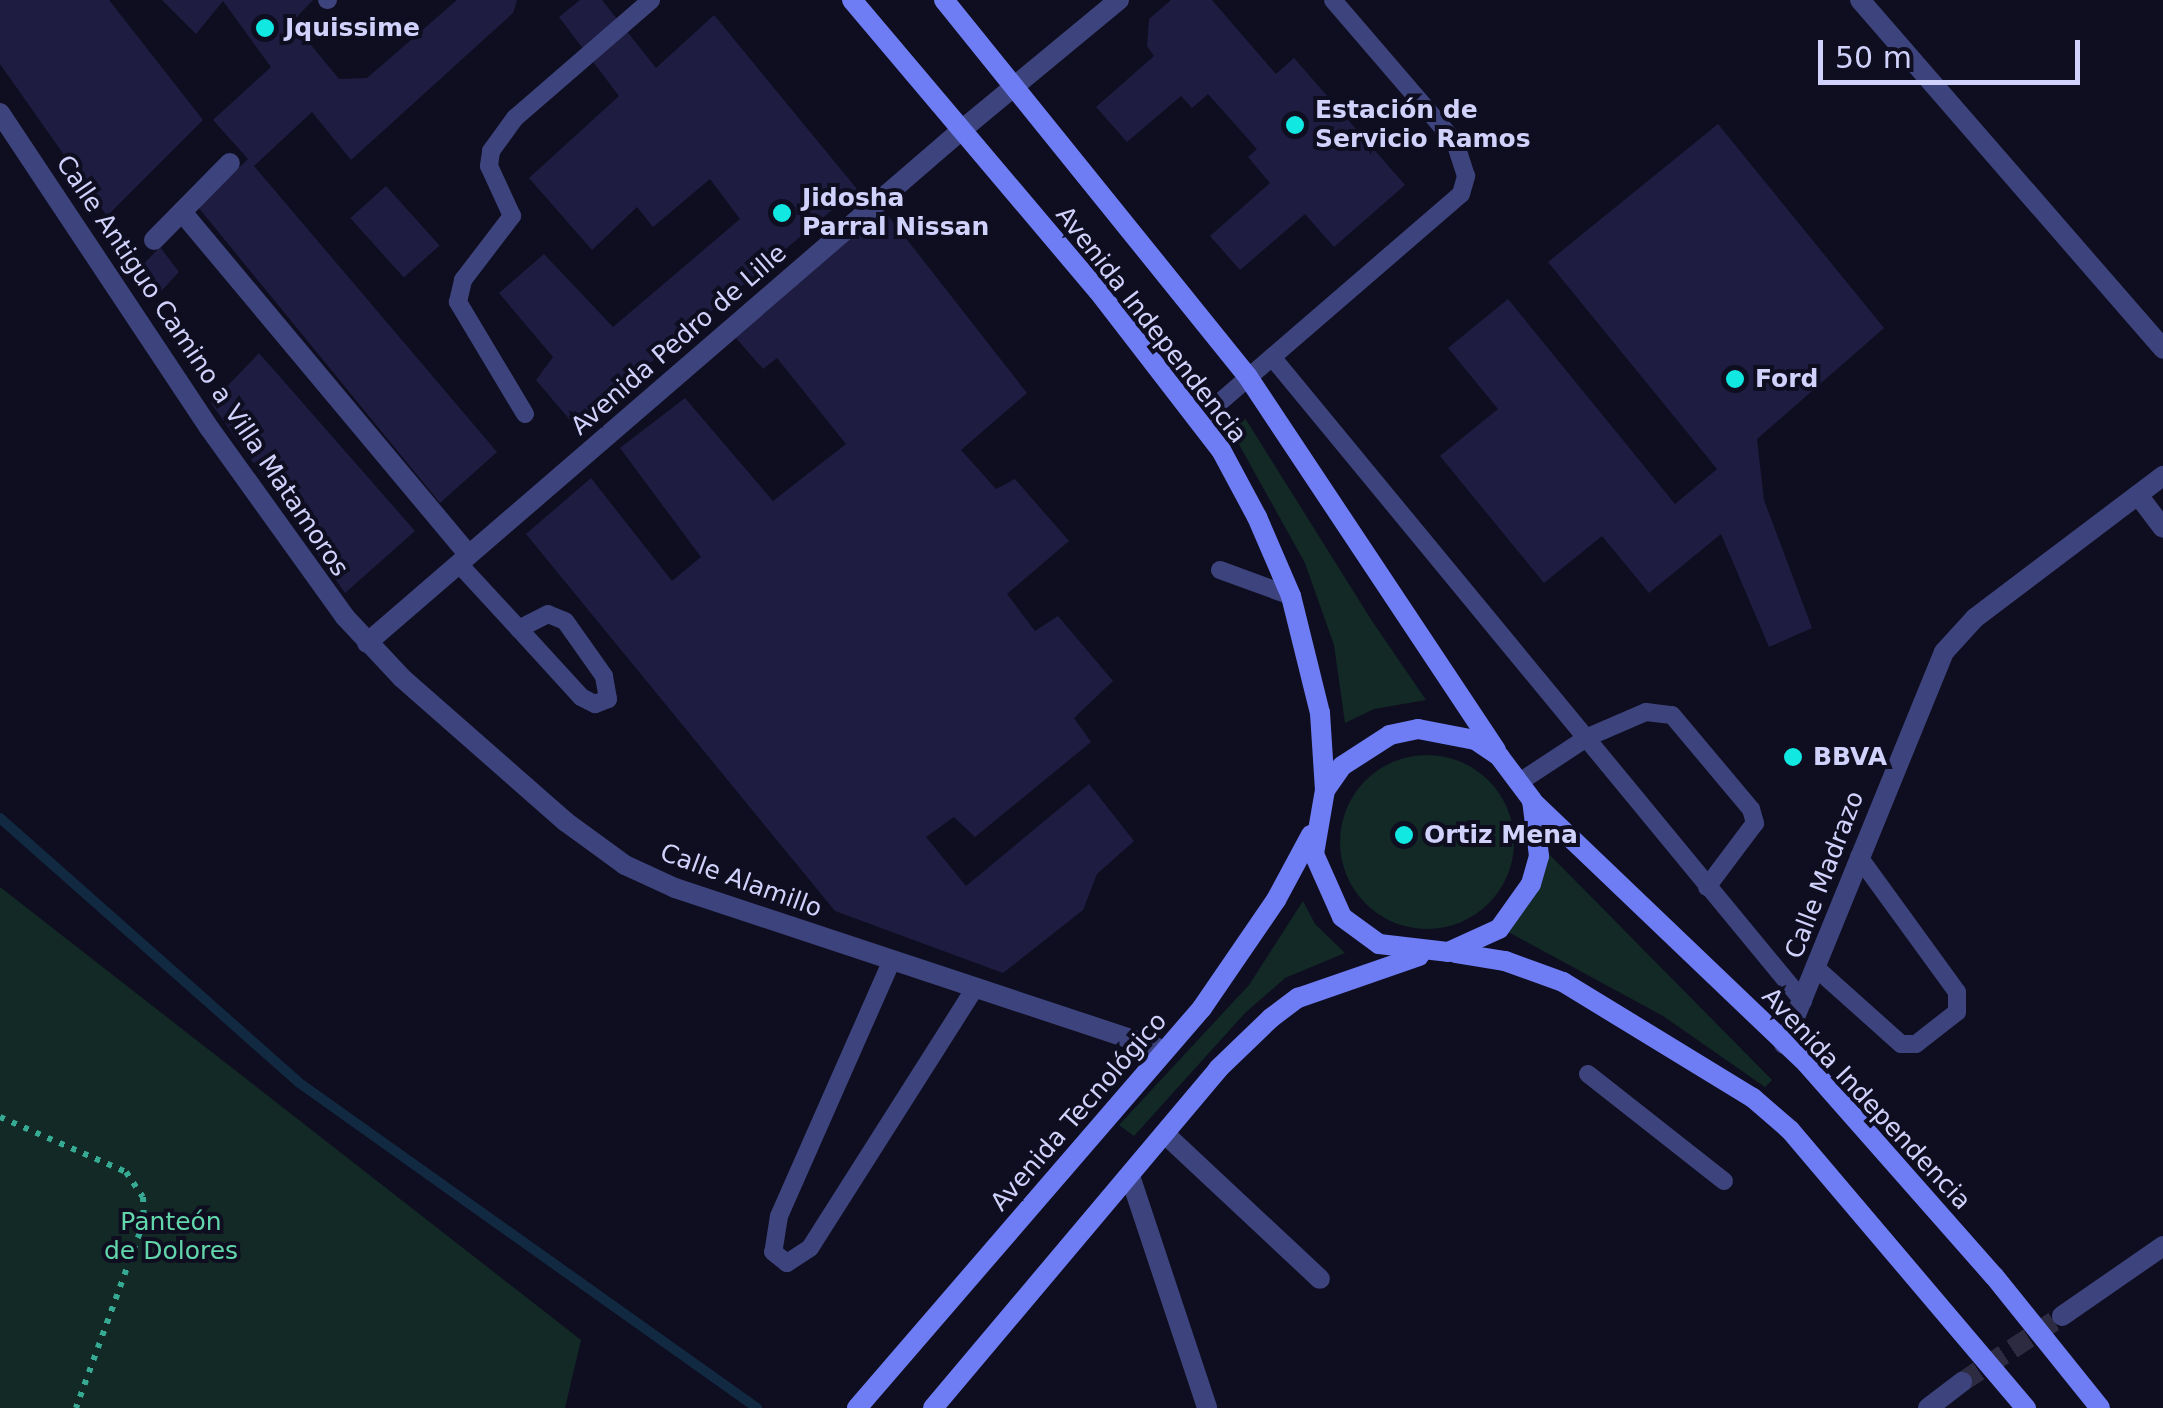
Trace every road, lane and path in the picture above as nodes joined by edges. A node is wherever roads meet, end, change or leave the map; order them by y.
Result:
1 (651, 0) edge
2 (852, 0) edge
3 (944, 0) edge
4 (1119, 0) edge
5 (1333, 0) edge
6 (1860, 0) edge
7 (1017, 85) junction
8 (0, 113) edge
9 (958, 133) junction
10 (230, 163) dead end
11 (182, 212) junction
12 (154, 240) dead end
13 (2163, 349) edge
14 (1272, 357) junction
15 (1248, 377) junction
16 (524, 414) dead end
17 (1198, 421) junction
18 (2163, 476) edge
19 (2138, 496) junction
20 (2163, 528) edge
21 (464, 559) junction
22 (1220, 570) dead end
23 (1291, 596) junction
24 (518, 629) junction
25 (366, 643) junction
26 (1588, 736) junction
27 (1500, 756) junction
28 (1522, 781) junction
29 (1326, 790) junction
30 (1532, 800) junction
31 (1313, 831) junction
32 (1859, 857) junction
33 (1707, 887) junction
34 (1448, 952) junction
35 (1424, 954) junction
36 (892, 960) junction
37 (1816, 968) junction
38 (975, 988) junction
39 (1803, 1001) junction
40 (1784, 1044) junction
41 (1164, 1050) junction
42 (1588, 1074) dead end
43 (0, 1117) edge
44 (1165, 1134) junction
45 (1130, 1176) junction
46 (1724, 1181) dead end
47 (2163, 1246) edge
48 (1320, 1279) dead end
49 (2062, 1316) tunnel mouth
50 (1962, 1382) tunnel mouth
51 (859, 1406) edge
52 (76, 1408) edge
53 (933, 1408) edge
54 (1207, 1408) edge
55 (1928, 1408) edge
56 (2026, 1408) edge
57 (2100, 1408) edge

1 - 16 lane
2 - 9 main road, Avenida Independencia
3 - 7 main road, Avenida Independencia
4 - 7 street, Avenida Pedro de Lille
5 - 14 lane
6 - 13 street
7 - 9 street, Avenida Pedro de Lille
7 - 15 main road, Avenida Independencia
8 - 25 street, Calle Antiguo Camino a Villa Matamoros
9 - 17 main road, Avenida Independencia
9 - 21 street, Avenida Pedro de Lille
10 - 11 street
11 - 12 street
11 - 21 street
14 - 15 lane
14 - 26 lane, Avenida Independencia
15 - 17 lane
15 - 27 main road, Avenida Independencia
17 - 23 main road, Avenida Independencia
18 - 19 street, Calle Madrazo
19 - 20 street
19 - 32 street, Calle Madrazo
21 - 24 lane
21 - 25 street, Avenida Pedro de Lille
22 - 23 lane
23 - 29 main road, Avenida Independencia
24 - 24 lane
25 - 36 street, Calle Alamillo
26 - 28 lane
26 - 33 lane, Avenida Independencia
26 - 33 lane
27 - 28 main road
27 - 29 main road
28 - 30 main road
29 - 31 main road
30 - 34 main road
30 - 40 main road, Avenida Independencia
31 - 35 main road
31 - 41 main road, Avenida Tecnológico
32 - 37 street, Calle Madrazo
32 - 37 lane
33 - 39 lane, Avenida Independencia
34 - 35 main road
34 - 56 main road
35 - 44 main road
36 - 38 street, Calle Alamillo
36 - 38 lane
37 - 39 street, Calle Madrazo
38 - 41 street, Calle Alamillo
39 - 40 street, Calle Madrazo
40 - 57 main road, Avenida Independencia
41 - 51 main road, Avenida Tecnológico
42 - 46 lane
43 - 52 path
44 - 45 main road
44 - 48 street
45 - 53 main road
45 - 54 street
47 - 49 street
50 - 55 street

